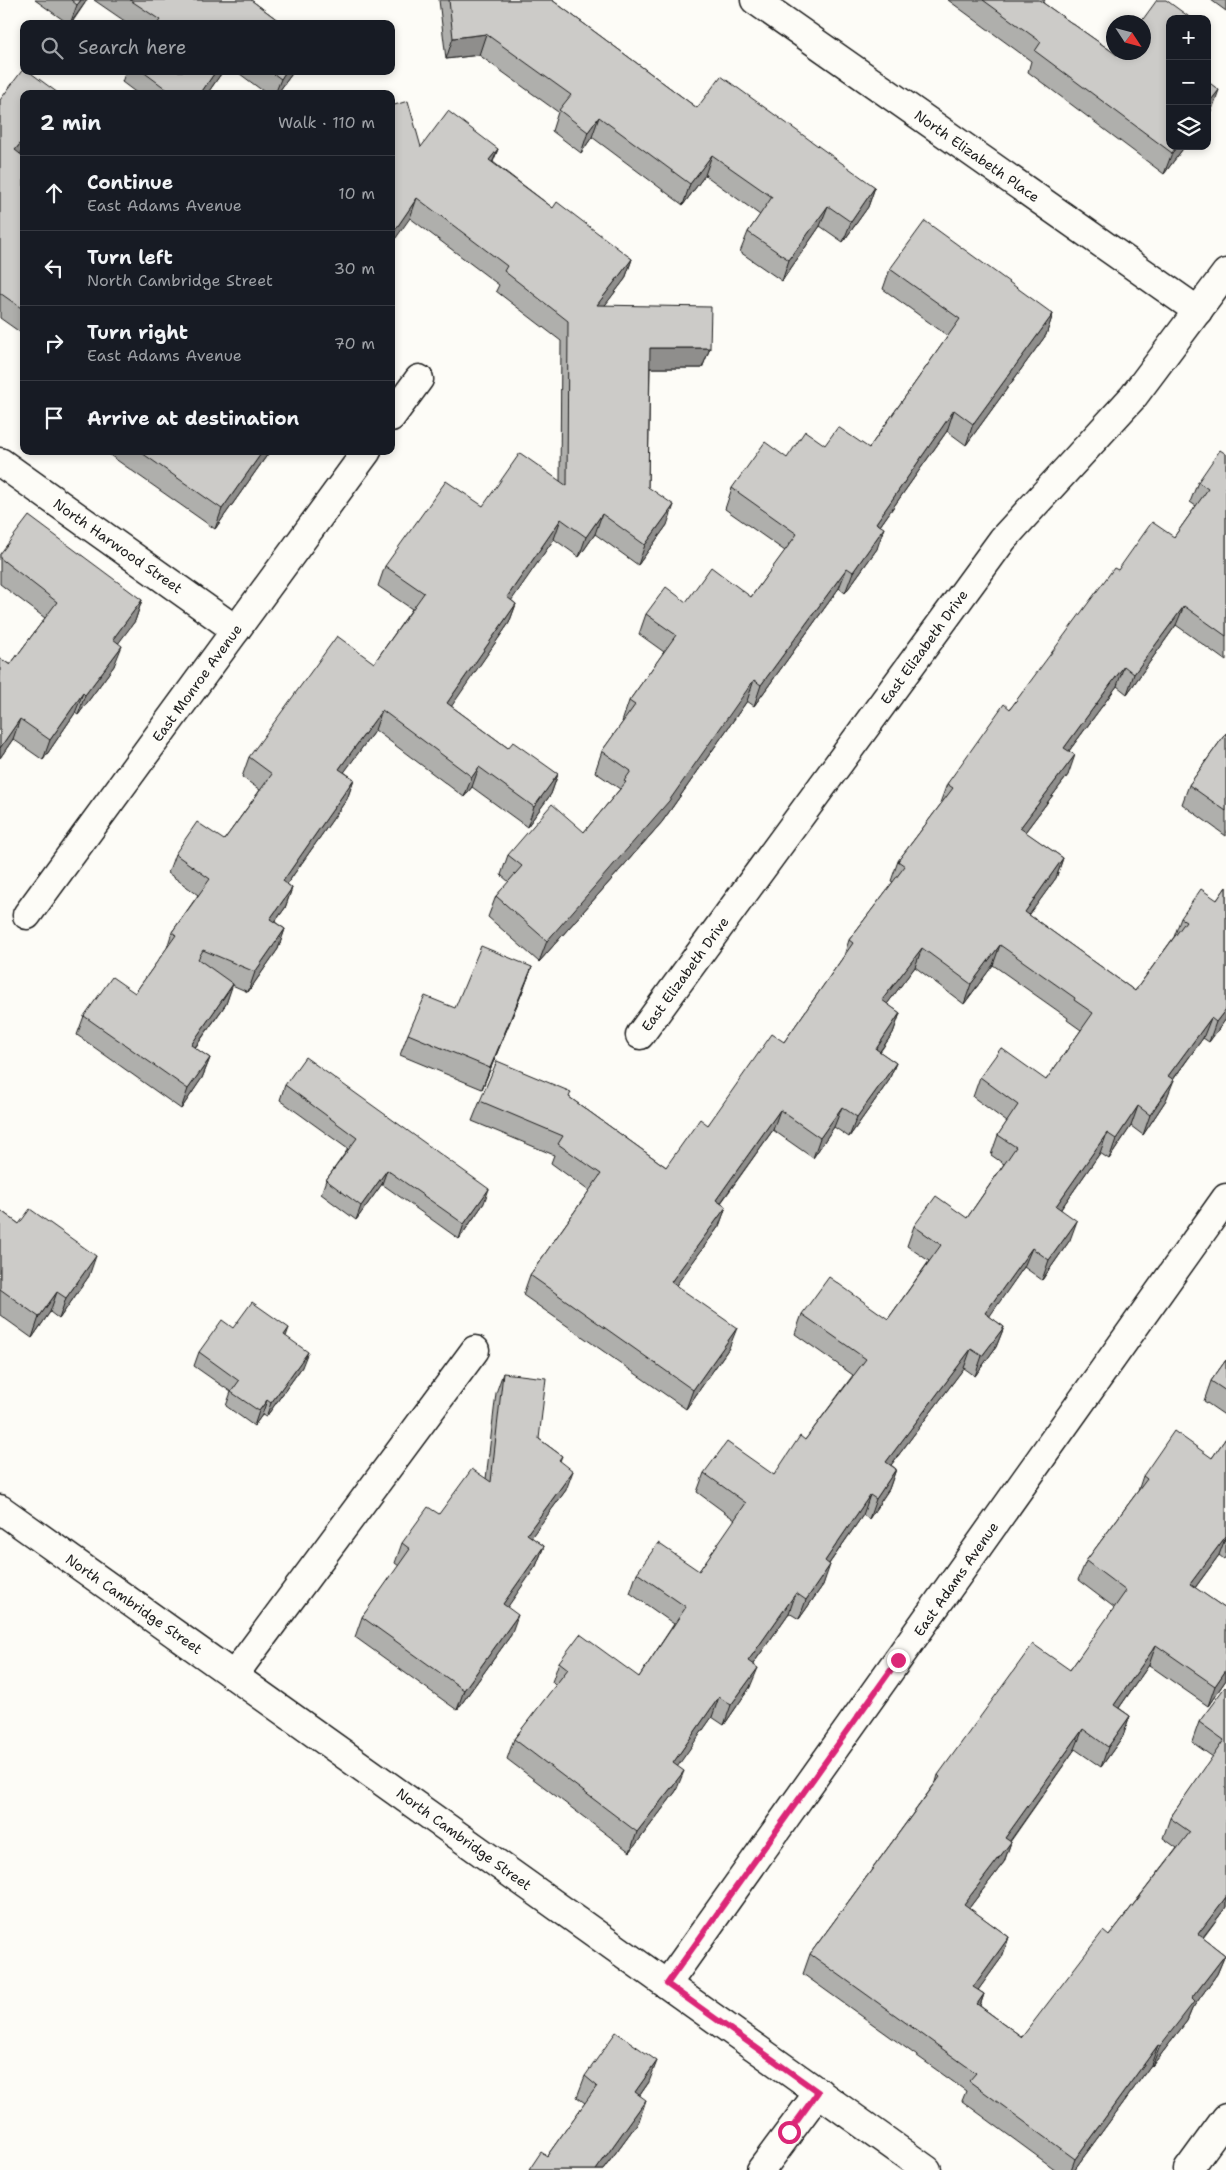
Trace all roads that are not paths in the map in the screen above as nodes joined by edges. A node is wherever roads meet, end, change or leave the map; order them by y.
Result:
1 (755, 0) edge
2 (1226, 273) edge
3 (1198, 311) junction
4 (419, 379) dead end
5 (395, 412) edge
6 (364, 455) edge
7 (0, 462) edge
8 (236, 630) junction
9 (27, 915) dead end
10 (640, 1035) dead end
11 (1226, 1198) edge
12 (475, 1350) dead end
13 (0, 1509) edge
14 (234, 1675) junction
15 (667, 1984) junction
16 (818, 2092) junction
17 (1226, 2118) edge
18 (761, 2170) edge
19 (928, 2170) edge
20 (1188, 2170) edge

1 - 3 street, North Elizabeth Place
2 - 3 street, East Elizabeth Drive
3 - 10 street, East Elizabeth Drive
4 - 5 street
6 - 8 street, East Monroe Avenue
7 - 8 street, North Harwood Street
8 - 9 street, East Monroe Avenue
11 - 15 street, East Adams Avenue
12 - 14 street
13 - 14 street, North Cambridge Street
14 - 15 street, North Cambridge Street
15 - 16 street, North Cambridge Street
16 - 18 street
16 - 19 street, North Cambridge Street
17 - 20 street

